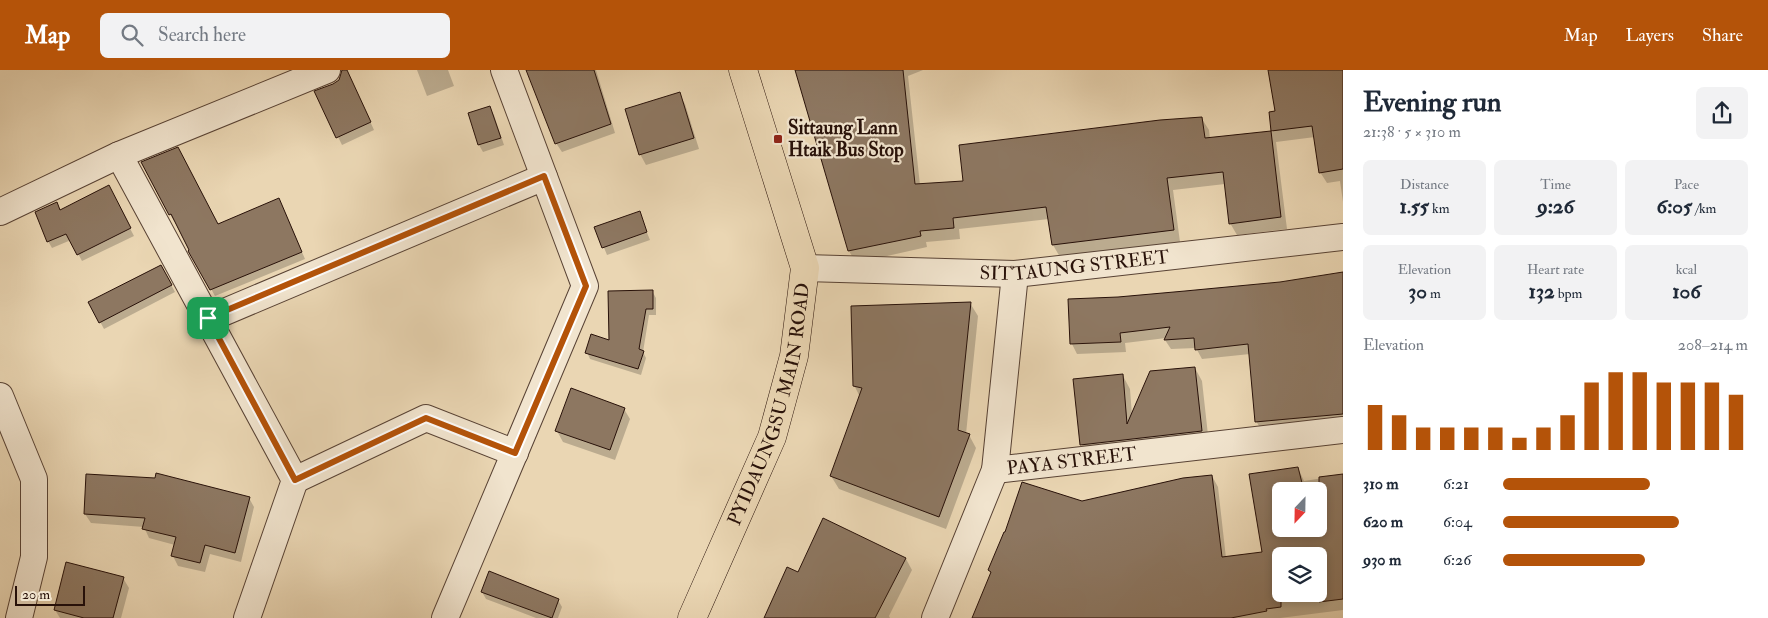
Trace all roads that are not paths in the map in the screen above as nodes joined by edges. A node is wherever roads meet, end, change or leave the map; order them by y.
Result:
1 (327, 70) edge
2 (504, 70) edge
3 (743, 70) edge
4 (119, 155) junction
5 (544, 176) junction
6 (0, 212) edge
7 (1343, 237) edge
8 (805, 268) junction
9 (1015, 274) junction
10 (208, 318) junction
11 (0, 396) edge
12 (1343, 430) edge
13 (515, 453) junction
14 (995, 470) junction
15 (295, 480) junction
16 (19, 618) edge
17 (246, 618) edge
18 (445, 618) edge
19 (692, 618) edge
20 (935, 618) edge

1 - 4 street
2 - 5 street
3 - 8 main road, PYIDAUNGSU MAIN ROAD
4 - 6 street
4 - 10 street
5 - 10 street
5 - 13 street
7 - 9 street, SITTAUNG STREET
8 - 9 street, SITTAUNG STREET
8 - 19 main road, PYIDAUNGSU MAIN ROAD
9 - 14 street, PAYA STREET
10 - 15 street
11 - 16 street
12 - 14 street, PAYA STREET
13 - 15 street
13 - 18 street
14 - 20 street
15 - 17 street

